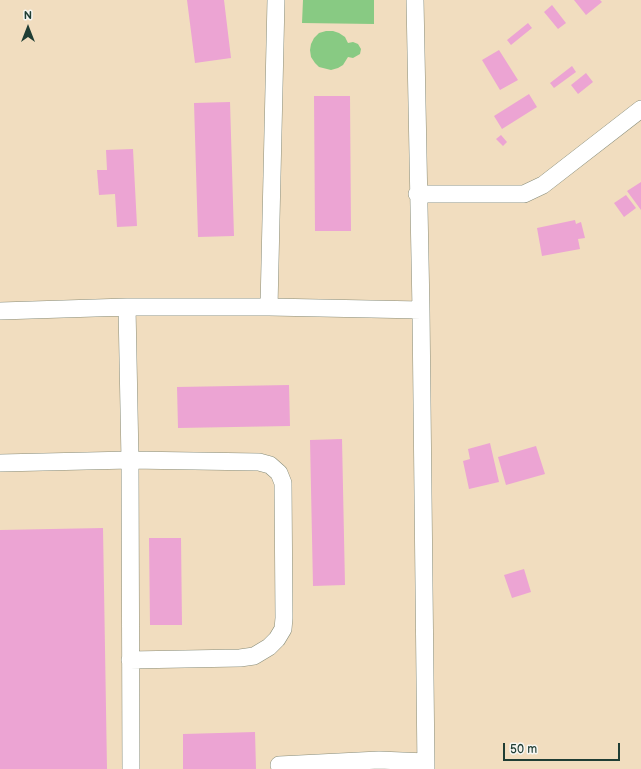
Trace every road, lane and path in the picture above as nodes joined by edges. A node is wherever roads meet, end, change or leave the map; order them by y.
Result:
1 (276, 0) edge
2 (415, 0) edge
3 (641, 109) edge
4 (418, 194) junction
5 (127, 307) junction
6 (269, 307) junction
7 (421, 310) junction
8 (0, 311) edge
9 (130, 460) junction
10 (0, 463) edge
11 (130, 660) junction
12 (279, 765) dead end
13 (426, 766) edge
14 (131, 769) edge

1 - 6 street
2 - 4 street
3 - 4 street
4 - 7 street
5 - 6 street
5 - 8 street
5 - 9 street
6 - 7 street
7 - 13 street
9 - 10 street
9 - 11 street
9 - 11 street
11 - 14 street
12 - 13 street

